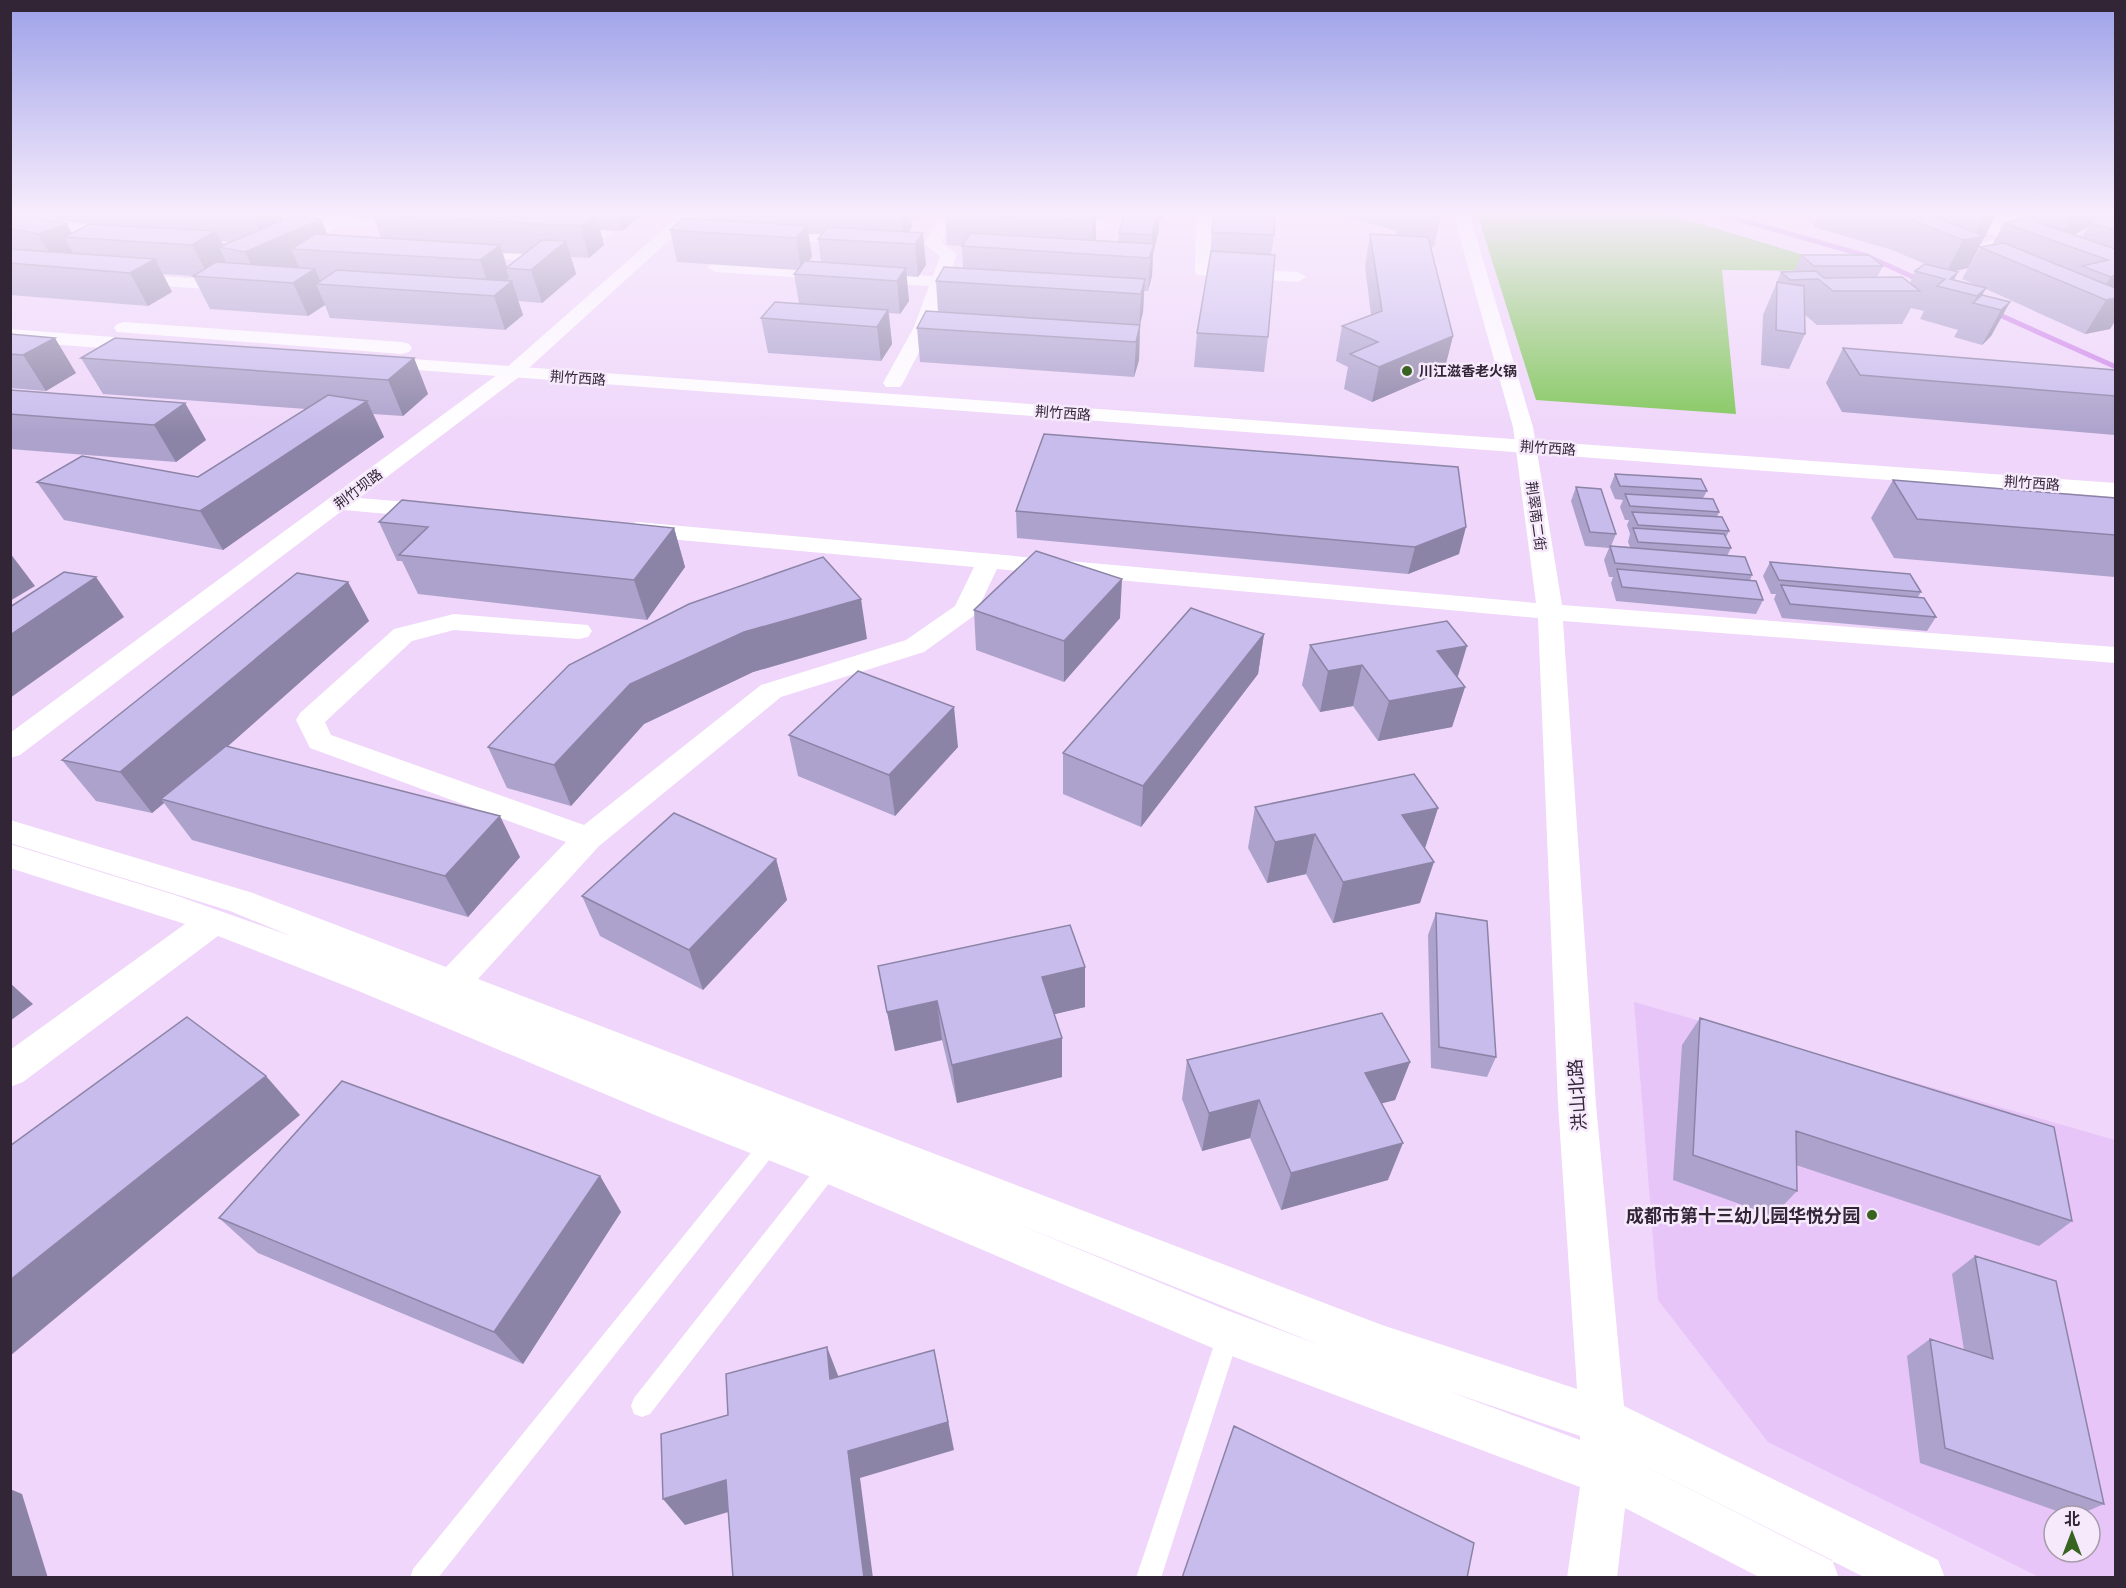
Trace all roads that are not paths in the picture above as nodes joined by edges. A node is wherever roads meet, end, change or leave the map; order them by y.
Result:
1 (211, 287) edge
2 (608, 287) edge
3 (937, 287) edge
4 (1482, 287) edge
5 (190, 299) dead end
6 (10, 320) edge
7 (10, 335) edge
8 (530, 357) junction
9 (512, 373) junction
10 (893, 383) junction
11 (1525, 437) junction
12 (2115, 470) edge
13 (2115, 490) edge
14 (341, 503) junction
15 (459, 513) edge
16 (612, 527) edge
17 (989, 561) junction
18 (1550, 612) junction
19 (579, 631) dead end
20 (2115, 655) edge
21 (10, 747) edge
22 (10, 831) edge
23 (588, 838) junction
24 (10, 856) edge
25 (214, 921) junction
26 (441, 995) junction
27 (10, 1071) edge
28 (770, 1144) junction
29 (830, 1166) junction
30 (1229, 1333) junction
31 (642, 1406) dead end
32 (1604, 1421) junction
33 (1606, 1473) junction
34 (422, 1578) edge
35 (1148, 1578) edge
36 (1592, 1578) edge
37 (1814, 1578) edge
38 (1920, 1578) edge

1 - 5 street
2 - 8 street, 荆竹坝路
3 - 10 street
4 - 11 street, 荆翠南二街
6 - 8 main road, 荆竹西路
7 - 9 main road, 荆竹西路
8 - 9 street, 荆竹坝路
8 - 10 main road, 荆竹西路
9 - 11 main road, 荆竹西路
9 - 14 street, 荆竹坝路
10 - 11 main road, 荆竹西路
11 - 12 main road, 荆竹西路
11 - 13 main road, 荆竹西路
11 - 18 street, 荆翠南二街
14 - 15 street
14 - 21 street, 荆竹坝路
16 - 17 street
17 - 18 street
17 - 23 street
18 - 20 street
18 - 32 street, 洪山北路
19 - 23 street
22 - 26 street
23 - 26 street
24 - 25 street
25 - 26 street
25 - 27 street
26 - 28 street
26 - 32 street
28 - 29 street
28 - 34 lane
29 - 30 street
29 - 31 lane
30 - 33 street
30 - 35 lane
32 - 33 street, 洪山北路
32 - 38 street
33 - 36 street, 洪山北路
33 - 37 street

